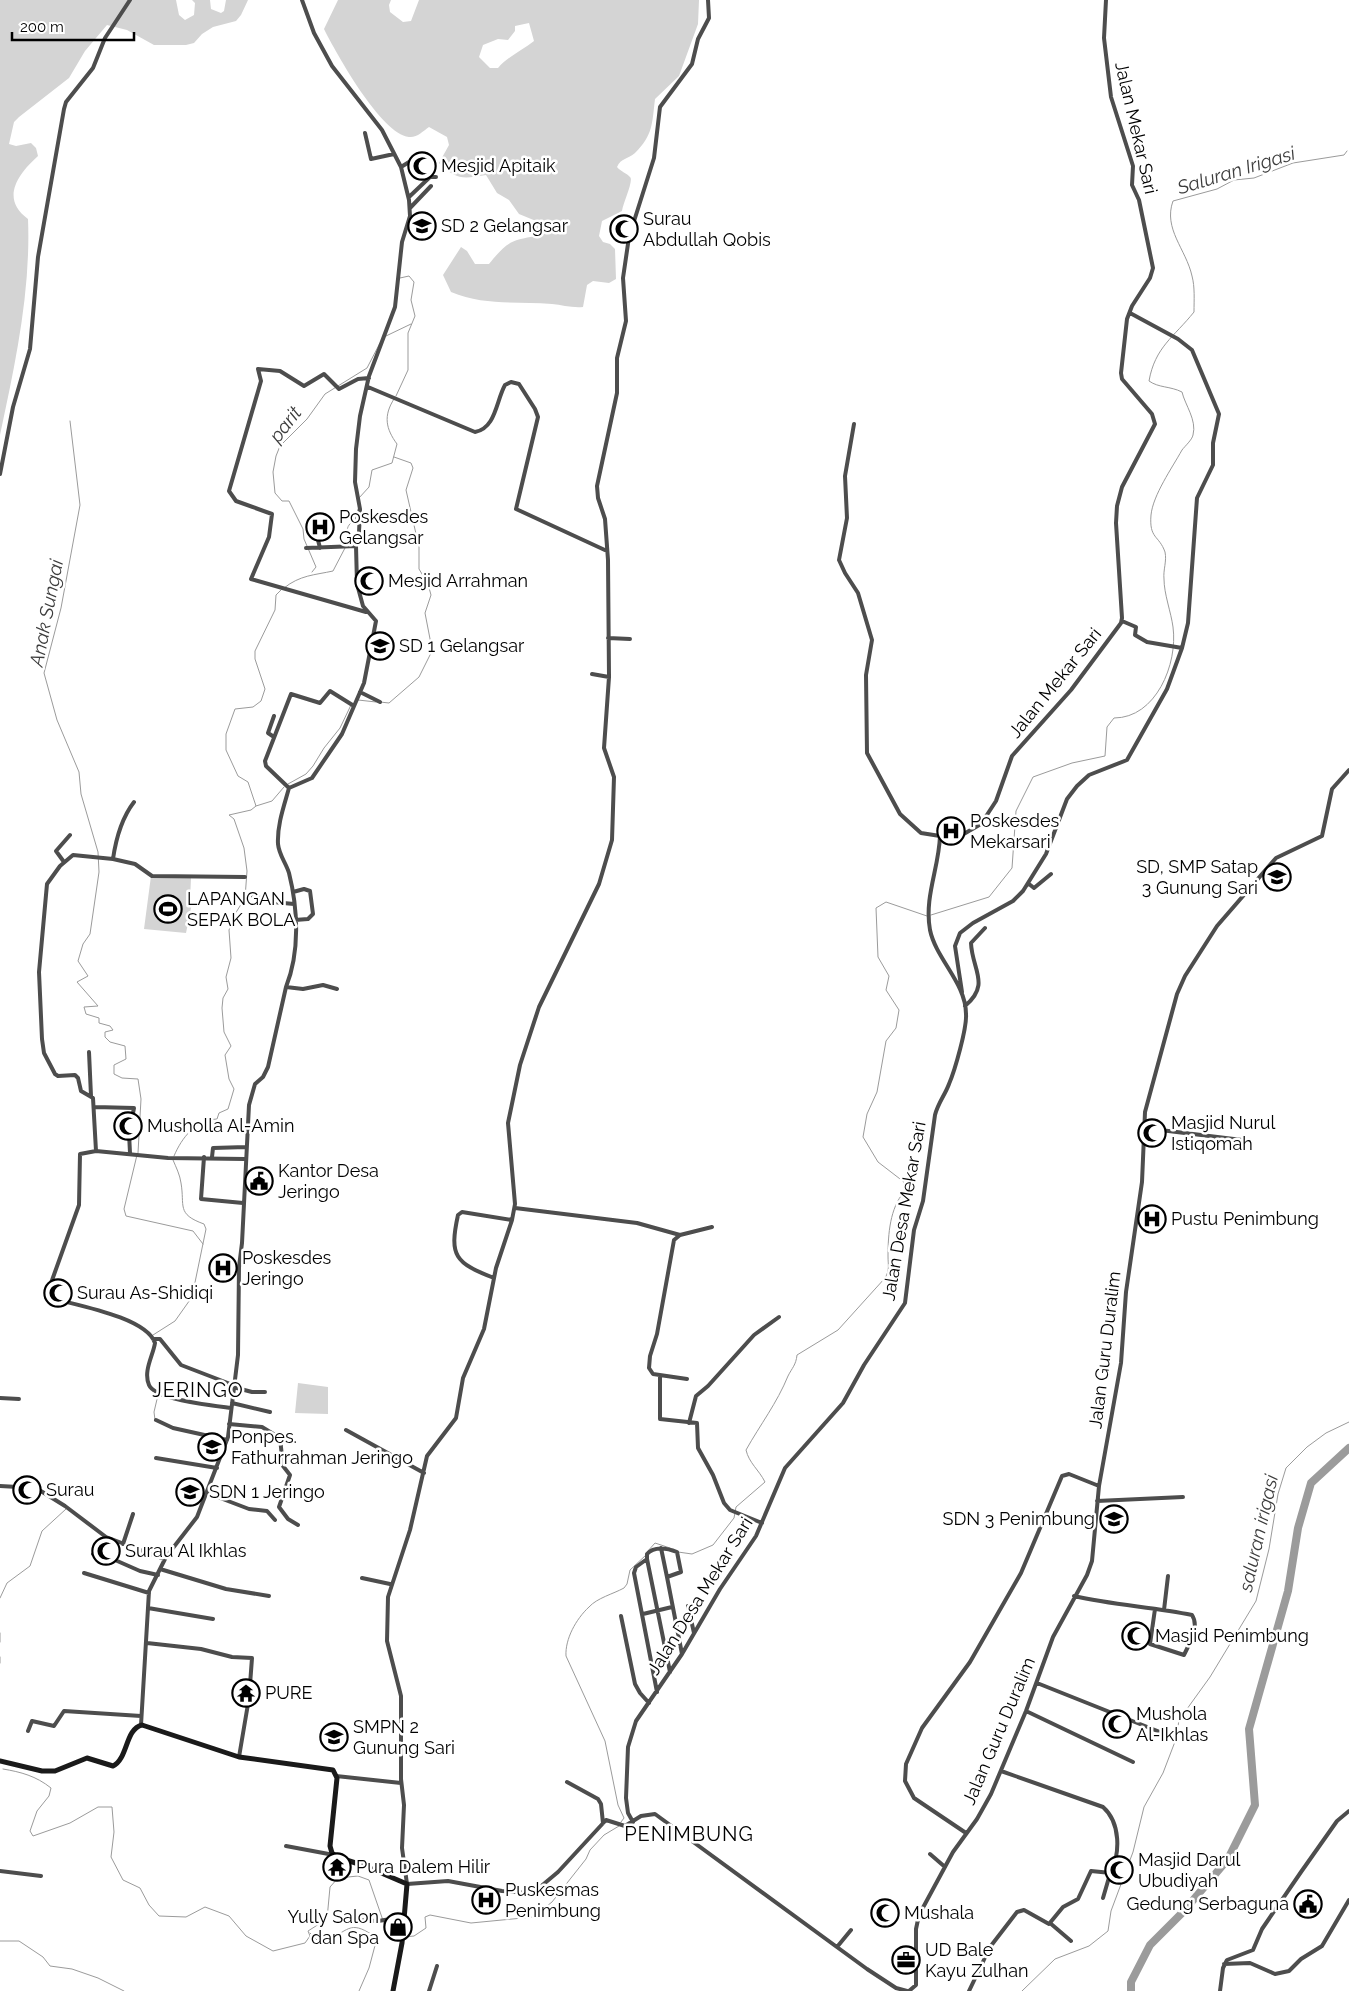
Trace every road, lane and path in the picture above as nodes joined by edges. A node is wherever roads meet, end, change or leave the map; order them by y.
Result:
1 (130, 0) edge
2 (302, 0) edge
3 (708, 0) edge
4 (1106, 0) edge
5 (364, 133) dead end
6 (394, 154) junction
7 (422, 154) dead end
8 (401, 167) junction
9 (436, 177) dead end
10 (431, 186) dead end
11 (409, 203) junction
12 (1130, 312) junction
13 (368, 378) junction
14 (368, 387) junction
15 (854, 424) dead end
16 (0, 474) edge
17 (316, 532) dead end
18 (356, 546) junction
19 (306, 548) dead end
20 (320, 548) junction
21 (607, 551) junction
22 (366, 612) junction
23 (1122, 621) junction
24 (608, 638) junction
25 (630, 639) dead end
26 (1182, 648) junction
27 (592, 674) dead end
28 (609, 677) junction
29 (360, 692) junction
30 (380, 702) dead end
31 (352, 704) junction
32 (274, 716) dead end
33 (274, 737) junction
34 (1349, 770) edge
35 (289, 788) junction
36 (134, 802) dead end
37 (70, 835) dead end
38 (940, 836) junction
39 (113, 858) junction
40 (64, 862) junction
41 (1051, 874) dead end
42 (245, 877) dead end
43 (1029, 884) junction
44 (293, 892) junction
45 (248, 894) dead end
46 (294, 904) junction
47 (295, 920) junction
48 (985, 928) dead end
49 (286, 987) junction
50 (337, 990) dead end
51 (962, 997) junction
52 (965, 1006) junction
53 (89, 1052) dead end
54 (91, 1096) junction
55 (94, 1107) junction
56 (1144, 1128) junction
57 (1242, 1140) dead end
58 (246, 1147) junction
59 (96, 1151) junction
60 (130, 1153) junction
61 (204, 1157) junction
62 (212, 1157) junction
63 (245, 1158) junction
64 (243, 1203) junction
65 (515, 1208) junction
66 (512, 1220) junction
67 (712, 1227) dead end
68 (680, 1234) junction
69 (494, 1278) junction
70 (779, 1317) dead end
71 (153, 1339) junction
72 (660, 1376) junction
73 (688, 1379) dead end
74 (233, 1386) junction
75 (265, 1392) dead end
76 (0, 1398) edge
77 (19, 1399) dead end
78 (232, 1403) junction
79 (231, 1408) junction
80 (270, 1412) dead end
81 (156, 1420) dead end
82 (689, 1423) junction
83 (229, 1424) junction
84 (346, 1430) dead end
85 (227, 1440) junction
86 (156, 1458) dead end
87 (216, 1468) junction
88 (424, 1473) junction
89 (0, 1486) edge
90 (1099, 1486) junction
91 (207, 1493) junction
92 (1183, 1497) dead end
93 (1097, 1501) junction
94 (133, 1514) dead end
95 (275, 1520) dead end
96 (762, 1523) junction
97 (298, 1525) dead end
98 (123, 1544) junction
99 (661, 1548) junction
100 (93, 1554) dead end
101 (164, 1559) junction
102 (647, 1559) junction
103 (160, 1569) junction
104 (84, 1573) dead end
105 (158, 1575) junction
106 (1168, 1576) dead end
107 (667, 1577) junction
108 (362, 1578) dead end
109 (390, 1584) junction
110 (149, 1593) junction
111 (269, 1596) dead end
112 (1074, 1596) junction
113 (688, 1606) dead end
114 (672, 1607) junction
115 (148, 1608) junction
116 (658, 1610) junction
117 (1155, 1610) junction
118 (1164, 1610) junction
119 (643, 1614) junction
120 (621, 1616) dead end
121 (213, 1619) dead end
122 (694, 1633) junction
123 (147, 1643) junction
124 (682, 1654) junction
125 (670, 1672) junction
126 (1036, 1683) junction
127 (657, 1692) junction
128 (649, 1702) junction
129 (1026, 1711) junction
130 (141, 1716) junction
131 (141, 1725) junction
132 (28, 1731) dead end
133 (1175, 1738) dead end
134 (239, 1757) junction
135 (0, 1761) edge
136 (1133, 1762) dead end
137 (1000, 1771) junction
138 (336, 1776) junction
139 (568, 1782) dead end
140 (401, 1783) junction
141 (1349, 1811) edge
142 (633, 1822) junction
143 (603, 1823) junction
144 (966, 1833) junction
145 (286, 1846) dead end
146 (930, 1854) dead end
147 (334, 1855) junction
148 (945, 1867) junction
149 (0, 1871) edge
150 (1110, 1874) junction
151 (41, 1876) dead end
152 (407, 1886) junction
153 (1103, 1898) dead end
154 (1349, 1900) edge
155 (404, 1917) junction
156 (353, 1920) dead end
157 (1050, 1923) junction
158 (851, 1930) dead end
159 (1071, 1941) dead end
160 (837, 1947) junction
161 (1224, 1964) junction
162 (437, 1966) dead end
163 (393, 1991) edge
164 (428, 1991) edge
165 (910, 1991) edge
166 (969, 1991) edge
167 (1220, 1991) edge

1 - 16 street
2 - 6 street
3 - 21 street
4 - 12 street, Jalan Mekar Sari
5 - 6 street
6 - 8 street
7 - 8 street
8 - 11 street
9 - 11 street
10 - 11 street
11 - 13 street
12 - 23 street, Jalan Mekar Sari
12 - 26 street
13 - 14 street
13 - 22 street
14 - 18 street
14 - 21 street
15 - 38 street, Jalan Mekar Sari
17 - 20 street
18 - 20 street
18 - 22 street
19 - 20 street
21 - 24 street
22 - 29 street
23 - 26 street
23 - 38 street, Jalan Mekar Sari
24 - 25 street
24 - 28 street
26 - 43 street
27 - 28 street
28 - 65 street
29 - 30 street
29 - 31 street
31 - 33 street
31 - 35 street
32 - 33 street
33 - 35 street
34 - 56 street, Jalan Guru Duralim
35 - 44 street
36 - 39 street
37 - 40 street
38 - 51 street, Jalan Desa Mekar Sari
39 - 40 street
39 - 42 street
40 - 54 street
41 - 43 street
43 - 51 street
44 - 46 street
44 - 47 street
45 - 46 street
46 - 47 street
47 - 49 street
48 - 52 street
49 - 50 street
49 - 58 street
51 - 52 street, Jalan Desa Mekar Sari
52 - 96 street, Jalan Desa Mekar Sari
53 - 54 street
54 - 55 street
55 - 59 street
55 - 60 street
56 - 57 street
56 - 90 street, Jalan Guru Duralim
58 - 62 street
58 - 63 street
59 - 60 street
59 - 71 street
60 - 61 street
61 - 62 street
61 - 64 street
62 - 63 street
63 - 64 street
64 - 74 street
65 - 66 street
65 - 68 street
66 - 69 street
66 - 69 street
67 - 68 street
68 - 72 street
69 - 88 street
70 - 82 street
71 - 74 street
71 - 79 street
72 - 73 street
72 - 82 street
74 - 75 street
74 - 78 street
76 - 77 street
78 - 79 street
78 - 80 street
79 - 83 street
81 - 85 street
82 - 96 street
83 - 85 street
83 - 97 street
84 - 88 street
85 - 87 street
86 - 87 street
87 - 91 street
88 - 109 street
89 - 98 street
90 - 93 street, Jalan Guru Duralim
90 - 144 street
91 - 95 street
91 - 101 street
92 - 93 street
93 - 112 street, Jalan Guru Duralim
94 - 98 street
96 - 122 street, Jalan Desa Mekar Sari
98 - 101 street
99 - 102 street
99 - 107 street
99 - 107 street
100 - 105 street
101 - 103 street
102 - 116 street
102 - 119 street
103 - 105 street
103 - 111 street
104 - 110 street
105 - 110 street
106 - 118 street
107 - 114 street
108 - 109 street
109 - 140 street
110 - 115 street
112 - 117 street
112 - 126 street, Jalan Guru Duralim
113 - 122 street
114 - 116 street
114 - 124 street
115 - 121 street
115 - 123 street
116 - 119 street
116 - 125 street
117 - 118 street
117 - 118 street
119 - 127 street
120 - 128 street
122 - 124 street, Jalan Desa Mekar Sari
123 - 130 street
123 - 134 street
124 - 125 street, Jalan Desa Mekar Sari
125 - 127 street, Jalan Desa Mekar Sari
126 - 129 street, Jalan Guru Duralim
126 - 133 street
127 - 128 street, Jalan Desa Mekar Sari
128 - 142 street, Jalan Desa Mekar Sari
129 - 136 street
129 - 137 street, Jalan Guru Duralim
130 - 131 street
130 - 132 street
131 - 134 street
131 - 135 street
134 - 138 street
137 - 144 street, Jalan Guru Duralim
137 - 150 street
138 - 140 street
138 - 147 street
139 - 143 street
140 - 152 street
141 - 161 street
142 - 143 street, Jalan Guru Duralim
142 - 160 street, Jalan Guru Duralim
143 - 152 street
144 - 148 street, Jalan Guru Duralim
145 - 147 street
146 - 148 street
147 - 152 street
148 - 165 street, Jalan Guru Duralim
149 - 151 street
150 - 153 street
150 - 157 street
152 - 155 street
154 - 161 street
155 - 156 street
155 - 163 street
157 - 159 street
157 - 166 street
158 - 160 street
160 - 165 street, Jalan Guru Duralim
161 - 167 street
162 - 164 street

